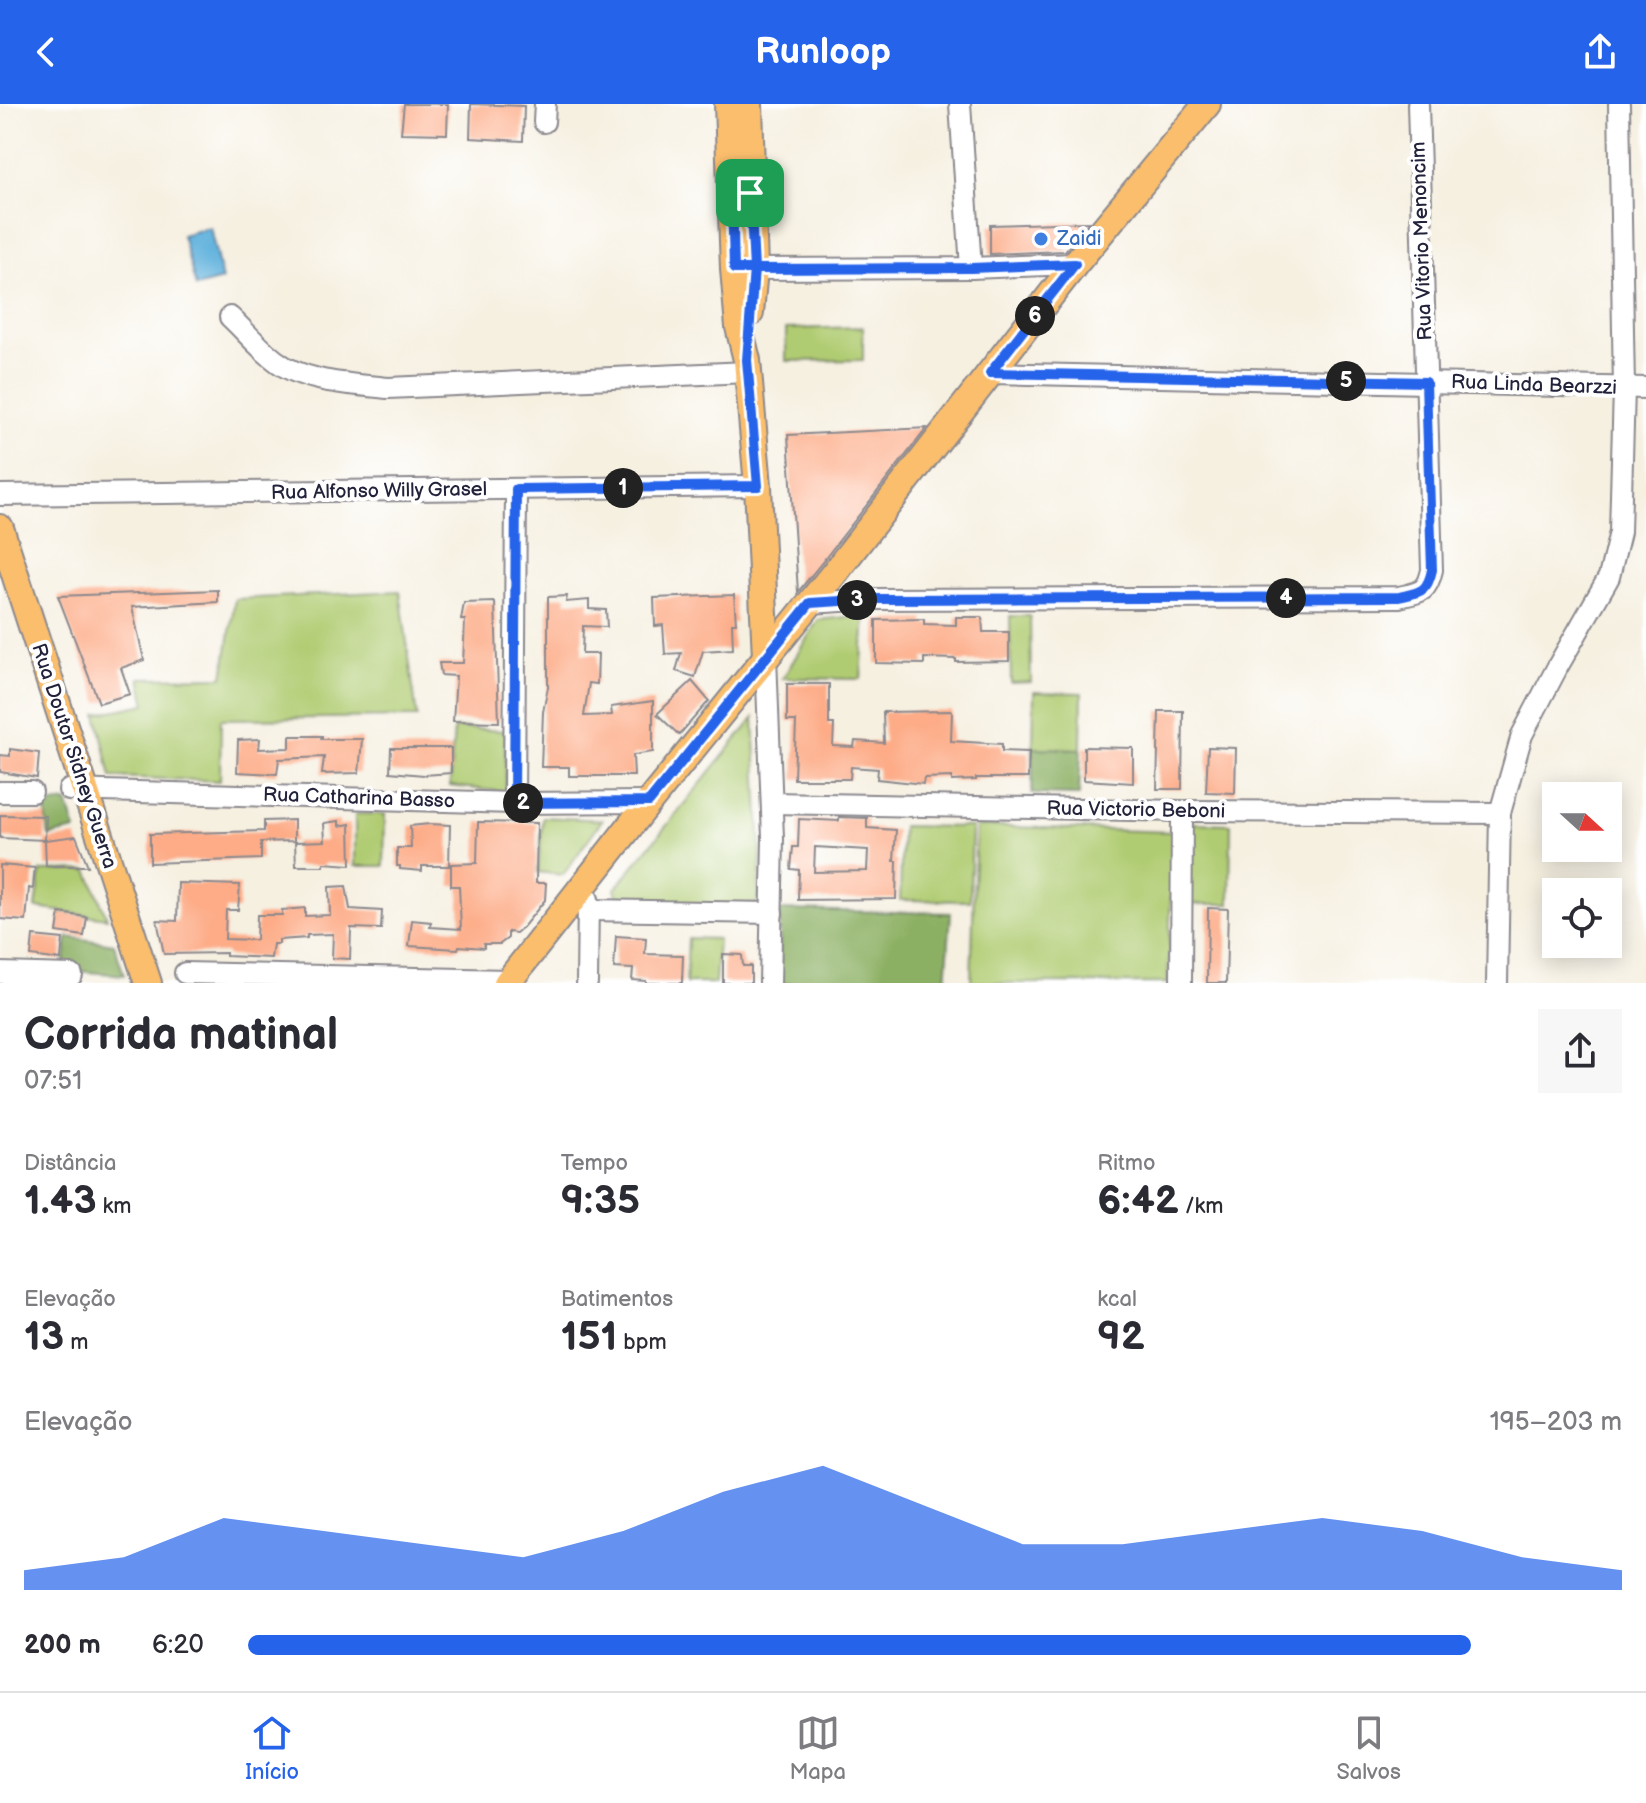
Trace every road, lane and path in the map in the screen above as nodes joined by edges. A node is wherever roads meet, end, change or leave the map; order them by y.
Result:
1 (728, 104) edge
2 (749, 104) edge
3 (960, 104) edge
4 (1207, 104) edge
5 (1418, 104) edge
6 (1619, 104) edge
7 (741, 193) junction
8 (1075, 264) junction
9 (971, 268) junction
10 (744, 269) junction
11 (230, 317) dead end
12 (748, 366) junction
13 (990, 373) junction
14 (1426, 382) junction
15 (1624, 388) junction
16 (1646, 388) edge
17 (758, 486) junction
18 (516, 489) junction
19 (0, 495) edge
20 (0, 528) edge
21 (0, 575) edge
22 (810, 603) junction
23 (766, 657) junction
24 (77, 790) junction
25 (0, 792) edge
26 (32, 792) dead end
27 (649, 802) junction
28 (514, 803) junction
29 (772, 803) junction
30 (1182, 811) junction
31 (1500, 813) junction
32 (588, 880) junction
33 (588, 910) junction
34 (772, 913) junction
35 (0, 973) edge
36 (185, 973) dead end
37 (72, 975) dead end
38 (508, 982) edge
39 (132, 983) edge
40 (148, 983) edge
41 (587, 983) edge
42 (770, 983) edge
43 (1181, 983) edge
44 (1497, 983) edge

1 - 7 main road
2 - 7 main road
3 - 9 street
4 - 8 main road
5 - 14 street, Rua Vitorio Menoncim
6 - 15 street
7 - 10 main road
8 - 9 street
8 - 13 main road
9 - 10 street
10 - 12 main road
11 - 12 street
12 - 17 main road
13 - 14 street, Rua Linda Bearzzi
13 - 22 main road
14 - 15 street, Rua Linda Bearzzi
14 - 22 street, Rua Vitorio Menoncim
15 - 16 street, Rua Linda Bearzzi
15 - 31 street
17 - 18 street, Rua Alfonso Willy Grasel
17 - 23 main road
18 - 19 street, Rua Alfonso Willy Grasel
18 - 28 street
20 - 24 main road, Rua Doutor Sidney Guerra
21 - 24 main road, Rua Doutor Sidney Guerra
22 - 23 main road
23 - 27 main road
23 - 29 street
24 - 28 street, Rua Catharina Basso
24 - 39 main road, Rua Doutor Sidney Guerra
24 - 40 main road, Rua Doutor Sidney Guerra
25 - 26 street
27 - 28 street, Rua Catharina Basso
27 - 32 main road
29 - 30 street, Rua Victorio Beboni
29 - 34 street
30 - 31 street, Rua Victorio Beboni
30 - 43 street
31 - 44 street
32 - 33 street
32 - 38 main road
33 - 34 street
33 - 41 street
34 - 42 street
35 - 37 street
36 - 38 street

